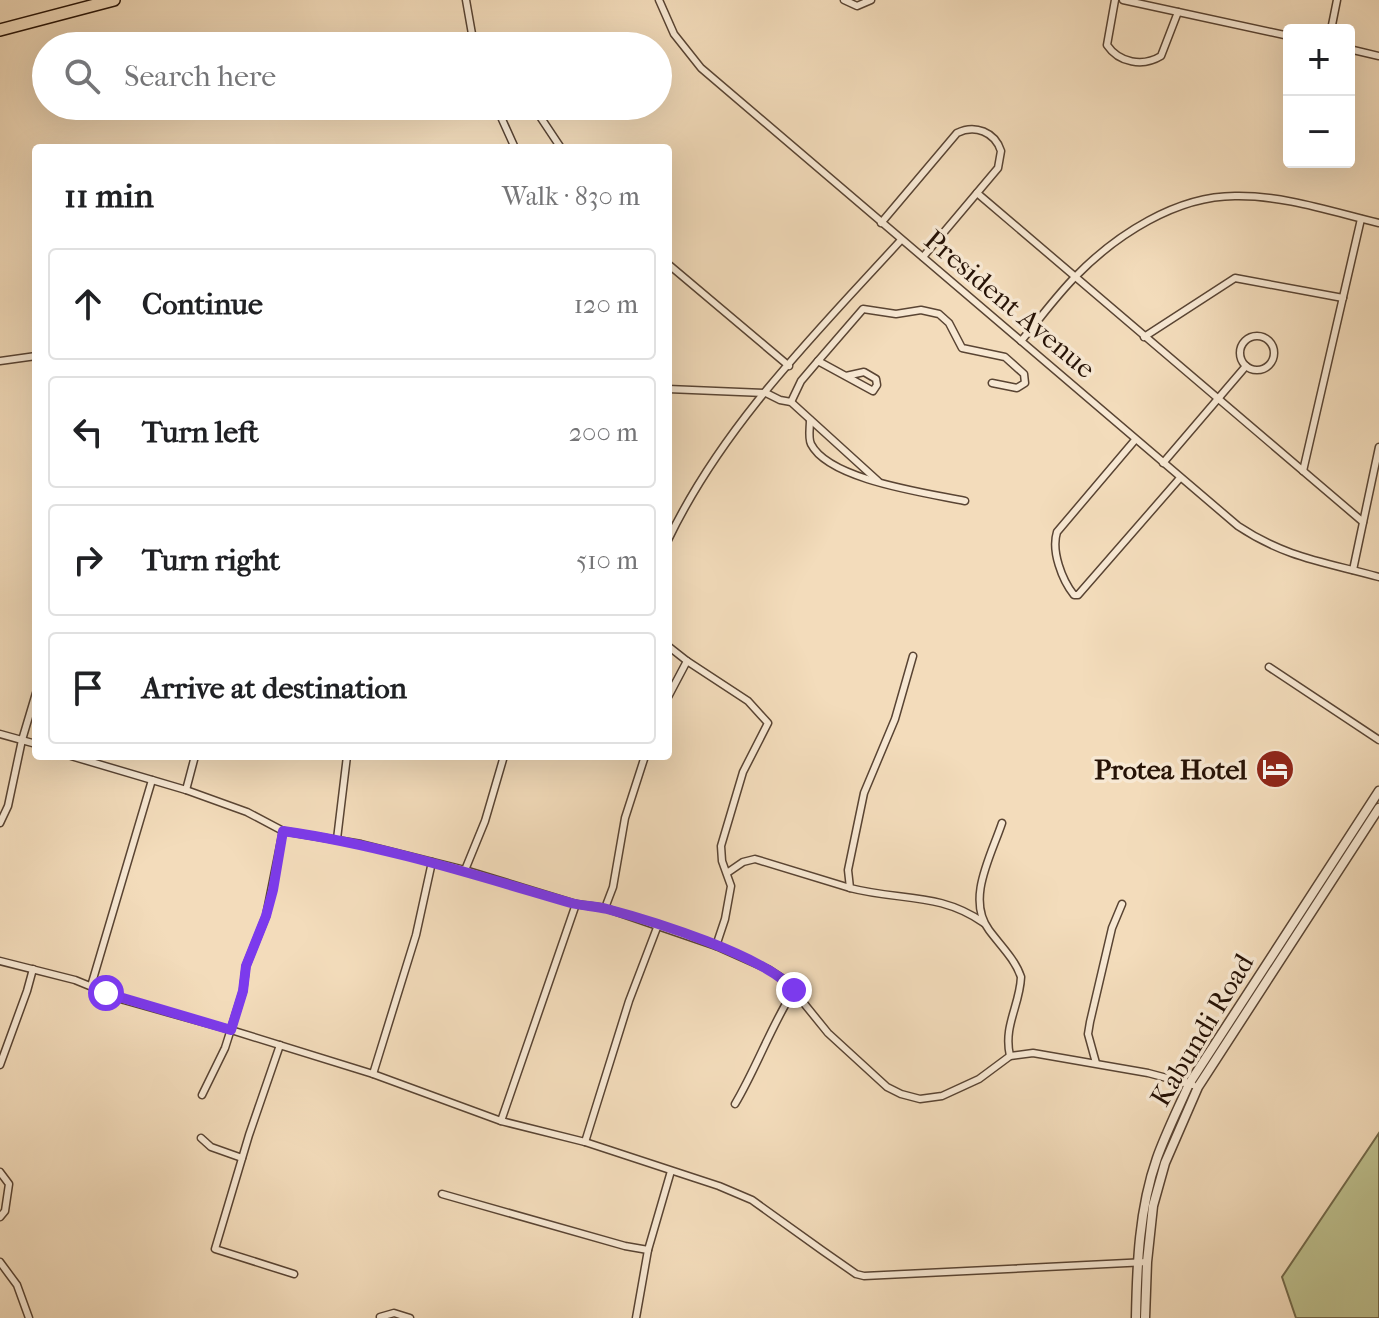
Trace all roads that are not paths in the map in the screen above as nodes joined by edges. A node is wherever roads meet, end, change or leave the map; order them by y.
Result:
1 (114, 0) edge
2 (466, 0) edge
3 (659, 0) edge
4 (844, 0) edge
5 (871, 0) edge
6 (1115, 0) edge
7 (1123, 0) edge
8 (1337, 0) edge
9 (1178, 12) junction
10 (1332, 24) edge
11 (0, 30) edge
12 (472, 32) edge
13 (1283, 35) edge
14 (1355, 50) edge
15 (1379, 56) edge
16 (502, 120) edge
17 (542, 120) edge
18 (513, 144) edge
19 (558, 144) edge
20 (977, 193) junction
21 (1361, 219) junction
22 (881, 223) junction
23 (1379, 223) edge
24 (901, 240) junction
25 (923, 257) junction
26 (672, 267) edge
27 (1076, 276) junction
28 (1343, 298) junction
29 (1144, 337) junction
30 (1021, 341) junction
31 (32, 357) edge
32 (0, 361) edge
33 (818, 361) junction
34 (789, 366) junction
35 (1246, 366) junction
36 (846, 376) junction
37 (992, 383) dead end
38 (672, 389) edge
39 (766, 393) junction
40 (1218, 400) junction
41 (791, 402) junction
42 (810, 420) junction
43 (1135, 440) junction
44 (1379, 447) edge
45 (1163, 463) junction
46 (1303, 471) junction
47 (1180, 478) junction
48 (878, 481) junction
49 (965, 501) dead end
50 (1363, 522) junction
51 (672, 531) edge
52 (1353, 570) junction
53 (1379, 577) edge
54 (672, 649) edge
55 (913, 656) dead end
56 (687, 661) junction
57 (1269, 667) dead end
58 (672, 689) edge
59 (32, 706) edge
60 (0, 734) edge
61 (22, 740) junction
62 (1379, 740) edge
63 (32, 743) edge
64 (92, 760) edge
65 (194, 760) edge
66 (347, 760) edge
67 (503, 760) edge
68 (644, 760) edge
69 (152, 780) junction
70 (186, 790) junction
71 (1379, 791) edge
72 (1379, 808) edge
73 (0, 823) edge
74 (1002, 823) dead end
75 (283, 831) junction
76 (337, 839) junction
77 (432, 862) junction
78 (465, 870) junction
79 (727, 873) junction
80 (850, 888) junction
81 (576, 904) junction
82 (1122, 904) dead end
83 (605, 908) junction
84 (984, 923) junction
85 (658, 925) junction
86 (716, 946) junction
87 (0, 961) edge
88 (33, 969) junction
89 (91, 986) junction
90 (794, 990) junction
91 (231, 1030) junction
92 (280, 1045) junction
93 (1010, 1056) junction
94 (1096, 1063) junction
95 (0, 1065) edge
96 (373, 1074) junction
97 (1194, 1086) junction
98 (202, 1095) dead end
99 (735, 1104) dead end
100 (501, 1121) junction
101 (201, 1138) dead end
102 (585, 1142) junction
103 (242, 1158) junction
104 (671, 1171) junction
105 (0, 1172) edge
106 (442, 1194) dead end
107 (0, 1217) edge
108 (648, 1250) junction
109 (0, 1262) edge
110 (1142, 1262) junction
111 (294, 1274) dead end
112 (380, 1317) edge
113 (29, 1318) edge
114 (410, 1318) edge
115 (636, 1318) edge
116 (1136, 1318) edge
117 (1145, 1318) edge

1 - 11 highway
2 - 12 street
3 - 22 street, President Avenue
4 - 5 street
6 - 9 street
7 - 9 street
8 - 10 street
9 - 13 street
14 - 15 street
16 - 18 street
17 - 19 street
20 - 22 street
20 - 25 street
20 - 27 street
21 - 23 street
21 - 27 street
21 - 28 street
22 - 24 street, President Avenue
24 - 25 street, President Avenue
24 - 34 street
25 - 30 street, President Avenue
26 - 34 street
27 - 29 street
27 - 30 street
28 - 29 street
28 - 46 street
29 - 40 street
30 - 43 street, President Avenue
31 - 32 street
33 - 36 street
33 - 37 street
33 - 41 street
34 - 39 street
35 - 35 street
35 - 40 street
36 - 36 street
38 - 39 street
39 - 41 street
39 - 51 street
40 - 45 street
40 - 46 street
41 - 42 street
42 - 48 street
42 - 48 street
43 - 45 street, President Avenue
43 - 47 street
44 - 50 street
45 - 47 street, President Avenue
46 - 50 street
47 - 52 street, President Avenue
48 - 49 street
50 - 52 street
52 - 53 street, President Avenue
54 - 56 street
55 - 80 street
56 - 58 street
56 - 79 street
57 - 62 street
59 - 61 street
60 - 61 street
61 - 63 street
61 - 73 street
64 - 69 street
65 - 70 street
66 - 76 street
67 - 78 street
68 - 83 street
69 - 70 street
69 - 89 street
70 - 75 street
71 - 97 street, Kabundi Road
72 - 97 street, Kabundi Road
74 - 84 street
75 - 76 street
75 - 91 street
76 - 77 street
77 - 78 street
77 - 96 street
78 - 81 street
79 - 80 street
79 - 86 street
80 - 84 street
81 - 83 street
81 - 100 street
82 - 94 street
83 - 85 street
84 - 93 street
85 - 86 street
85 - 102 street
86 - 90 street
87 - 88 street
88 - 89 street
88 - 95 street
89 - 91 street
90 - 93 street
90 - 99 street
91 - 92 street
91 - 98 street
92 - 96 street
92 - 103 street
93 - 94 street
94 - 97 street
96 - 100 street
97 - 110 street, Kabundi Road
100 - 102 street
101 - 103 street
102 - 104 street
103 - 111 street
104 - 108 street
104 - 110 street
105 - 107 street
106 - 108 street
108 - 115 street
109 - 113 street
110 - 116 street, Kabundi Road
110 - 117 street, Kabundi Road
112 - 114 street

